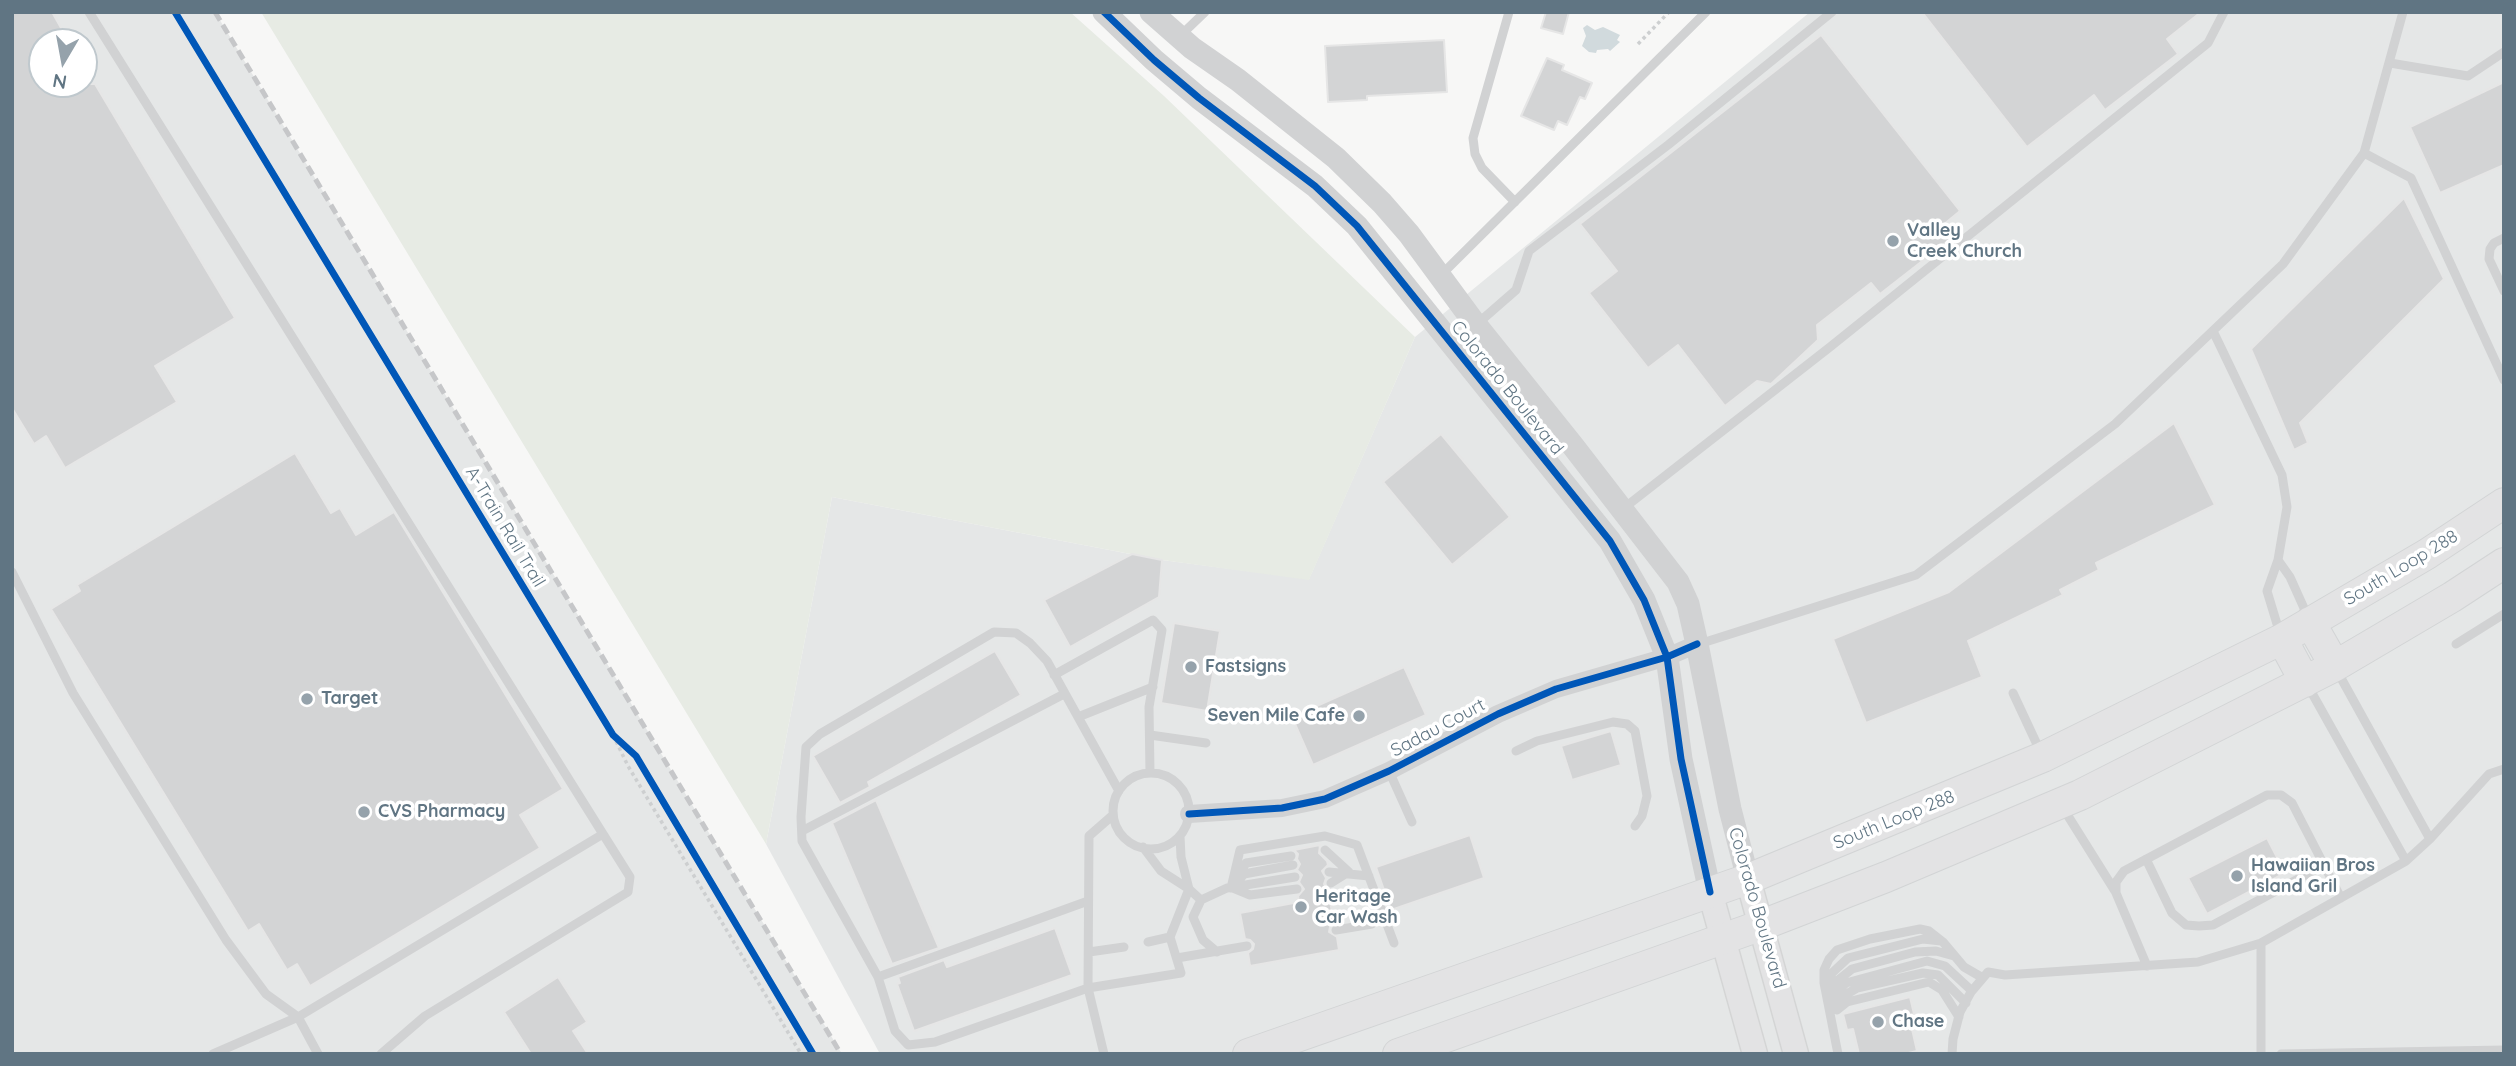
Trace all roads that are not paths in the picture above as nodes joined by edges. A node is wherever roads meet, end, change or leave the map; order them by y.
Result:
1 (89, 12) edge
2 (1104, 12) edge
3 (1205, 12) edge
4 (1509, 12) edge
5 (1706, 12) edge
6 (1832, 12) edge
7 (2224, 12) edge
8 (2403, 12) edge
9 (1156, 14) edge
10 (1179, 38) junction
11 (1131, 39) junction
12 (2504, 52) edge
13 (1154, 60) junction
14 (2390, 63) junction
15 (2364, 153) junction
16 (1515, 202) junction
17 (2504, 239) edge
18 (1439, 277) junction
19 (2504, 291) edge
20 (1413, 296) junction
21 (1476, 325) junction
22 (2213, 331) junction
23 (2504, 380) edge
24 (2504, 503) edge
25 (1623, 509) junction
26 (2278, 560) junction
27 (2504, 563) edge
28 (12, 572) edge
29 (2504, 614) edge
30 (2310, 622) junction
31 (2281, 639) junction
32 (1697, 644) junction
33 (2456, 644) dead end
34 (1667, 657) junction
35 (2335, 666) junction
36 (1054, 675) junction
37 (2305, 682) junction
38 (1153, 687) junction
39 (2012, 693) dead end
40 (1064, 694) junction
41 (1078, 718) junction
42 (1150, 735) junction
43 (1206, 743) dead end
44 (1516, 751) dead end
45 (2043, 757) junction
46 (2504, 769) edge
47 (1389, 771) junction
48 (1150, 773) junction
49 (1119, 791) junction
50 (2060, 803) junction
51 (1189, 814) junction
52 (1113, 815) junction
53 (1412, 822) dead end
54 (1634, 826) dead end
55 (802, 831) junction
56 (603, 834) junction
57 (1180, 836) junction
58 (2430, 839) junction
59 (1143, 847) junction
60 (1325, 854) dead end
61 (2146, 859) junction
62 (1292, 860) dead end
63 (2406, 861) junction
64 (2324, 865) junction
65 (1329, 872) dead end
66 (1349, 873) junction
67 (1369, 876) junction
68 (1295, 877) dead end
69 (1748, 879) junction
70 (1331, 883) dead end
71 (1231, 888) junction
72 (1189, 889) junction
73 (1297, 889) dead end
74 (1710, 892) junction
75 (2116, 893) junction
76 (2341, 898) junction
77 (1201, 900) junction
78 (1088, 901) junction
79 (1382, 910) junction
80 (1762, 925) junction
81 (1336, 930) dead end
82 (1170, 937) junction
83 (1722, 939) junction
84 (1148, 942) dead end
85 (1394, 943) dead end
86 (2261, 943) junction
87 (1247, 946) dead end
88 (1124, 947) dead end
89 (1089, 952) junction
90 (1217, 952) junction
91 (1954, 956) junction
92 (1177, 958) junction
93 (2147, 966) junction
94 (878, 978) junction
95 (1983, 978) junction
96 (1088, 988) junction
97 (1972, 991) junction
98 (1966, 1003) junction
99 (1829, 1007) junction
100 (298, 1017) junction
101 (1959, 1017) junction
102 (1411, 1051) edge
103 (1751, 1051) edge
104 (2502, 1051) edge
105 (213, 1054) edge
106 (318, 1054) edge
107 (381, 1054) edge
108 (1104, 1054) edge
109 (1248, 1054) edge
110 (1796, 1054) edge
111 (1838, 1054) edge
112 (1952, 1054) edge
113 (2261, 1054) edge
114 (2281, 1054) edge

1 - 56 lane
2 - 11 street, Colorado Boulevard
3 - 10 lane
4 - 16 lane
5 - 16 lane
6 - 21 lane
7 - 25 lane
8 - 14 lane
9 - 10 street, Colorado Boulevard
9 - 11 street
10 - 13 street
10 - 18 street, Colorado Boulevard
11 - 13 street, Colorado Boulevard
12 - 14 lane
13 - 20 street, Colorado Boulevard
14 - 15 lane
15 - 22 lane
15 - 23 lane
16 - 18 lane
17 - 19 lane
18 - 20 street
18 - 21 street, Colorado Boulevard
20 - 34 street, Colorado Boulevard
21 - 25 street, Colorado Boulevard
22 - 26 lane
22 - 32 lane
24 - 30 highway, South Loop 288
25 - 32 street, Colorado Boulevard
26 - 30 lane
26 - 31 lane
27 - 35 highway
28 - 100 lane
29 - 33 lane
30 - 31 highway, South Loop 288
30 - 35 highway
31 - 37 highway
31 - 45 highway, South Loop 288
32 - 34 street, Sadau Court
32 - 69 street, Colorado Boulevard
34 - 47 street, Sadau Court
34 - 74 street, Colorado Boulevard
35 - 37 highway
35 - 58 lane
36 - 38 lane
36 - 40 lane
36 - 55 lane
37 - 50 highway
37 - 63 lane
38 - 41 lane
38 - 42 lane
39 - 45 lane
40 - 41 lane
40 - 55 lane
41 - 49 lane
42 - 43 lane
42 - 48 lane
44 - 54 lane
45 - 69 highway, South Loop 288
46 - 58 lane
47 - 51 street, Sadau Court
47 - 53 lane
48 - 49 lane
48 - 51 lane
49 - 52 lane
50 - 75 lane
50 - 80 highway
51 - 57 lane
52 - 59 lane
52 - 78 lane
55 - 94 lane
56 - 100 lane
56 - 107 lane
57 - 59 lane
57 - 72 lane
58 - 63 lane
59 - 72 lane
60 - 66 lane
61 - 64 lane
61 - 64 lane
61 - 75 lane
62 - 71 lane
63 - 76 lane
64 - 76 lane
65 - 66 lane
66 - 67 lane
66 - 70 lane
67 - 71 lane
67 - 79 lane
68 - 71 lane
69 - 74 highway, South Loop 288
69 - 80 main road, Colorado Boulevard
71 - 73 lane
71 - 77 lane
72 - 77 lane
72 - 82 lane
74 - 83 main road, Colorado Boulevard
74 - 109 highway, South Loop 288
75 - 93 lane
76 - 86 lane
77 - 90 lane
78 - 89 lane
78 - 94 lane
79 - 81 lane
79 - 85 lane
80 - 83 highway
80 - 110 main road, Colorado Boulevard
82 - 84 lane
82 - 92 lane
83 - 102 highway
83 - 103 main road, Colorado Boulevard
86 - 93 lane
86 - 113 lane
87 - 90 lane
88 - 89 lane
89 - 96 lane
90 - 92 lane
91 - 95 lane
91 - 99 lane
91 - 99 lane
92 - 96 lane
93 - 95 lane
94 - 96 lane
95 - 97 lane
96 - 108 lane
97 - 98 lane
97 - 99 lane
98 - 99 lane
98 - 101 lane
99 - 101 lane
99 - 111 lane
100 - 105 lane
100 - 106 lane
101 - 112 lane
104 - 114 lane

